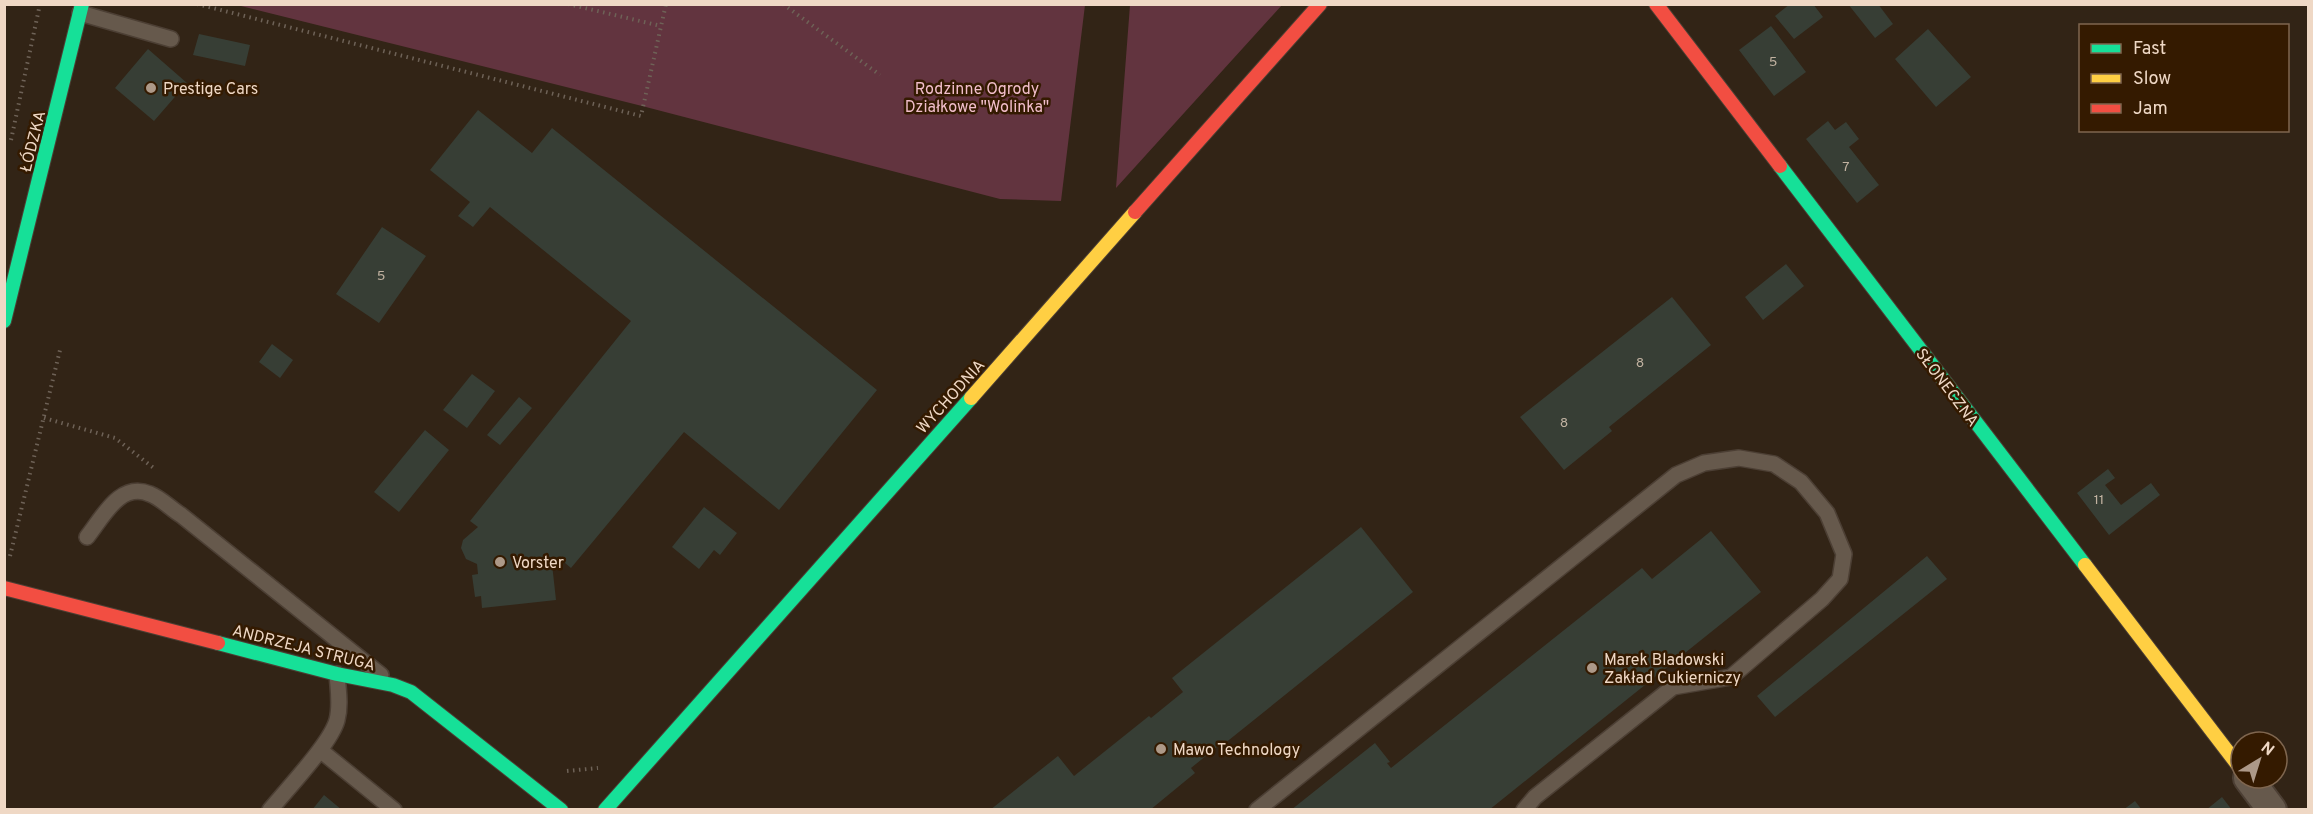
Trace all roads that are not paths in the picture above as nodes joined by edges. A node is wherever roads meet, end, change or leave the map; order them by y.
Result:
1 (1320, 4) edge
2 (1656, 4) edge
3 (81, 9) edge
4 (171, 39) dead end
5 (4, 321) edge
6 (87, 537) dead end
7 (4, 588) edge
8 (337, 674) junction
9 (393, 684) junction
10 (320, 750) junction
11 (2229, 753) edge
12 (2257, 790) edge
13 (270, 810) edge
14 (394, 810) edge
15 (561, 810) edge
16 (605, 810) edge
17 (1257, 810) edge
18 (1524, 810) edge
19 (2272, 810) edge

1 - 16 street, WYCHODNIA
2 - 11 street, SŁONECZNA
3 - 4 lane
3 - 5 street, ŁÓDZKA
6 - 9 lane
7 - 8 street, ANDRZEJA STRUGA
8 - 9 street, ANDRZEJA STRUGA
8 - 10 lane
9 - 15 street, ANDRZEJA STRUGA
10 - 13 lane
10 - 14 lane
12 - 19 street
17 - 18 lane

